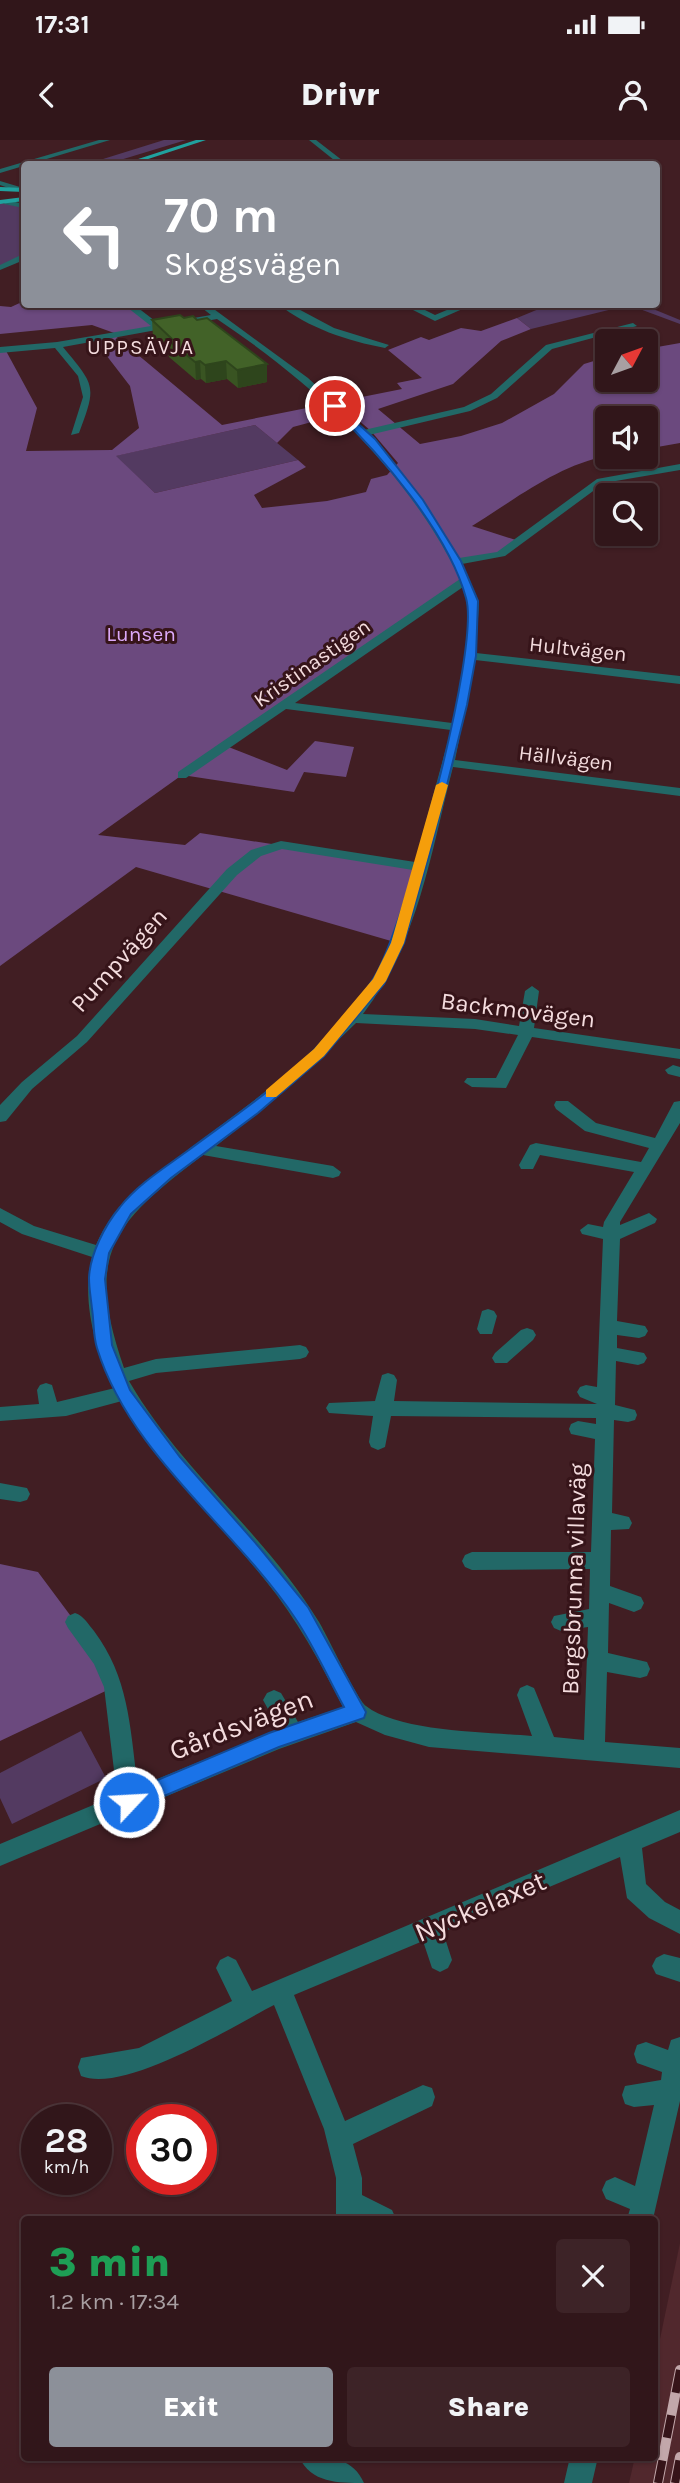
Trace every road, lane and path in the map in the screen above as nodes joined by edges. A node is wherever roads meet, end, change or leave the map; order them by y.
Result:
1 (103, 140) edge
2 (202, 140) edge
3 (312, 140) edge
4 (33, 161) edge
5 (136, 161) edge
6 (339, 161) edge
7 (21, 165) edge
8 (0, 171) edge
9 (0, 183) edge
10 (0, 189) edge
11 (21, 189) edge
12 (21, 189) edge
13 (21, 199) edge
14 (3, 202) edge
15 (21, 205) edge
16 (21, 258) edge
17 (0, 268) edge
18 (132, 308) edge
19 (207, 308) edge
20 (289, 308) edge
21 (414, 308) edge
22 (461, 308) edge
23 (218, 316) junction
24 (158, 327) junction
25 (634, 327) dead end
26 (57, 345) junction
27 (385, 345) dead end
28 (0, 350) edge
29 (74, 433) dead end
30 (365, 433) junction
31 (680, 467) edge
32 (456, 561) junction
33 (464, 581) junction
34 (471, 656) junction
35 (680, 680) edge
36 (286, 705) junction
37 (457, 727) junction
38 (448, 763) junction
39 (182, 775) dead end
40 (680, 792) edge
41 (420, 867) junction
42 (531, 991) dead end
43 (350, 1018) junction
44 (526, 1031) junction
45 (680, 1054) edge
46 (472, 1082) dead end
47 (562, 1105) dead end
48 (0, 1117) edge
49 (678, 1118) edge
50 (660, 1145) junction
51 (200, 1149) junction
52 (527, 1165) dead end
53 (645, 1168) junction
54 (333, 1172) dead end
55 (0, 1214) edge
56 (649, 1219) dead end
57 (588, 1230) dead end
58 (612, 1235) junction
59 (101, 1253) junction
60 (608, 1327) junction
61 (639, 1331) dead end
62 (527, 1335) dead end
63 (300, 1352) dead end
64 (607, 1353) junction
65 (501, 1358) dead end
66 (638, 1358) dead end
67 (388, 1380) dead end
68 (120, 1385) junction
69 (46, 1390) dead end
70 (598, 1400) junction
71 (335, 1408) dead end
72 (50, 1410) junction
73 (383, 1410) junction
74 (628, 1415) dead end
75 (2, 1418) edge
76 (578, 1429) dead end
77 (603, 1432) junction
78 (378, 1442) dead end
79 (600, 1520) junction
80 (621, 1523) dead end
81 (599, 1560) junction
82 (472, 1561) dead end
83 (598, 1591) junction
84 (634, 1603) dead end
85 (597, 1617) junction
86 (75, 1622) dead end
87 (561, 1622) dead end
88 (596, 1660) junction
89 (640, 1669) dead end
90 (527, 1695) dead end
91 (274, 1700) dead end
92 (357, 1712) junction
93 (293, 1734) junction
94 (546, 1745) junction
95 (594, 1749) junction
96 (680, 1758) edge
97 (129, 1802) junction
98 (680, 1821) edge
99 (630, 1843) junction
100 (0, 1855) edge
101 (680, 1922) edge
102 (430, 1927) junction
103 (440, 1960) dead end
104 (228, 1968) dead end
105 (280, 1989) junction
106 (247, 2006) junction
107 (646, 2054) dead end
108 (678, 2057) edge
109 (90, 2067) dead end
110 (670, 2091) junction
111 (634, 2095) dead end
112 (423, 2097) dead end
113 (338, 2138) junction
114 (615, 2190) dead end
115 (642, 2210) edge
116 (349, 2211) edge
117 (370, 2216) edge
118 (319, 2461) edge
119 (583, 2461) edge
120 (350, 2483) edge
121 (578, 2483) edge

1 - 4 street
2 - 5 main road
3 - 6 street
7 - 8 street
9 - 11 street
10 - 12 main road
13 - 14 main road
14 - 15 street
16 - 17 street
18 - 24 street
19 - 23 street
20 - 27 street
21 - 22 street
23 - 24 street
23 - 30 street
24 - 26 street
25 - 30 street
26 - 28 street
26 - 29 street
30 - 32 street
31 - 32 street
32 - 33 street
33 - 34 street
33 - 36 street, Kristinastigen
34 - 35 street, Hultvägen
34 - 37 street
36 - 37 street
36 - 39 street, Kristinastigen
37 - 38 street
38 - 40 street, Hällvägen
38 - 41 street
41 - 43 street
41 - 48 street, Pumpvägen
42 - 44 street
43 - 44 street, Backmovägen
43 - 51 street
44 - 45 street, Backmovägen
44 - 46 street
47 - 50 street
49 - 50 street, Bergsbrunna villaväg
50 - 53 street, Bergsbrunna villaväg
51 - 54 street
51 - 59 street
52 - 53 street
53 - 58 street, Bergsbrunna villaväg
55 - 59 street
56 - 58 street
57 - 58 street
58 - 60 street, Bergsbrunna villaväg
59 - 68 street
60 - 61 street
60 - 64 street, Bergsbrunna villaväg
62 - 65 street
63 - 68 street
64 - 66 street
64 - 70 street, Bergsbrunna villaväg
67 - 73 street
68 - 72 street
68 - 92 street
69 - 72 street
70 - 73 street
70 - 74 street
70 - 77 street, Bergsbrunna villaväg
71 - 73 street
72 - 75 street
73 - 78 street
76 - 77 street
77 - 79 street, Bergsbrunna villaväg
79 - 80 street
79 - 81 street, Bergsbrunna villaväg
81 - 82 street
81 - 83 street, Bergsbrunna villaväg
83 - 84 street
83 - 85 street, Bergsbrunna villaväg
85 - 87 street
85 - 88 street, Bergsbrunna villaväg
86 - 97 street
88 - 89 street
88 - 95 street, Bergsbrunna villaväg
90 - 94 street
91 - 93 street
92 - 93 street, Gårdsvägen
92 - 94 street
93 - 97 street, Gårdsvägen
94 - 95 street
95 - 96 street
97 - 100 street, Gårdsvägen
98 - 99 street, Nyckelaxet
99 - 101 street
99 - 102 street, Nyckelaxet
102 - 103 street
102 - 105 street, Nyckelaxet
104 - 106 street
105 - 106 street, Nyckelaxet
105 - 113 street
106 - 109 street, Nyckelaxet
107 - 108 street
108 - 110 street
110 - 111 street
110 - 115 street
112 - 113 street
113 - 116 street
114 - 115 street
116 - 117 street
118 - 120 street
119 - 121 street

